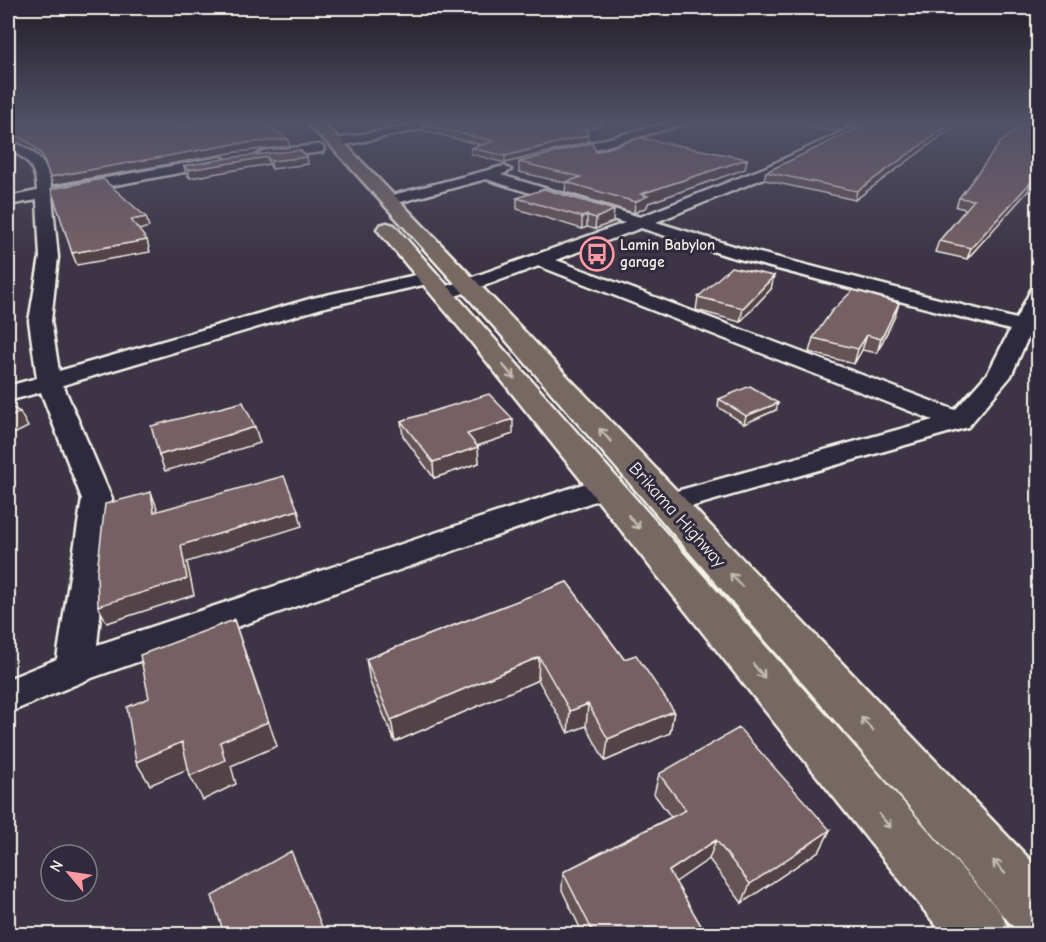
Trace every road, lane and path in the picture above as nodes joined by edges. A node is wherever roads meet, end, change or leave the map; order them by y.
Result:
1 (37, 166) edge
2 (193, 166) edge
3 (345, 166) edge
4 (352, 166) edge
5 (778, 166) edge
6 (515, 168) dead end
7 (487, 175) junction
8 (45, 193) junction
9 (8, 201) edge
10 (390, 201) junction
11 (642, 222) junction
12 (540, 260) junction
13 (447, 286) junction
14 (1038, 294) edge
15 (1023, 327) junction
16 (492, 329) junction
17 (48, 381) junction
18 (8, 394) edge
19 (959, 421) junction
20 (605, 487) junction
21 (666, 504) junction
22 (75, 668) junction
23 (8, 696) edge
24 (1038, 910) edge
25 (980, 934) edge

1 - 8 street
2 - 8 street
3 - 13 highway, Brikama Highway
4 - 10 highway, Brikama Highway
5 - 11 street
6 - 7 street
7 - 10 street
7 - 11 street
8 - 9 street
8 - 17 street
10 - 13 highway, Brikama Highway
11 - 12 street
11 - 15 street
12 - 13 street
12 - 19 street
13 - 16 highway, Brikama Highway
13 - 17 street
14 - 15 street
15 - 19 street
16 -> 20 highway, Brikama Highway
21 -> 16 highway, Brikama Highway
17 - 18 street
17 - 22 street
19 - 21 street
20 - 22 street
20 -> 25 highway, Brikama Highway
24 -> 21 highway, Brikama Highway
22 - 23 street

